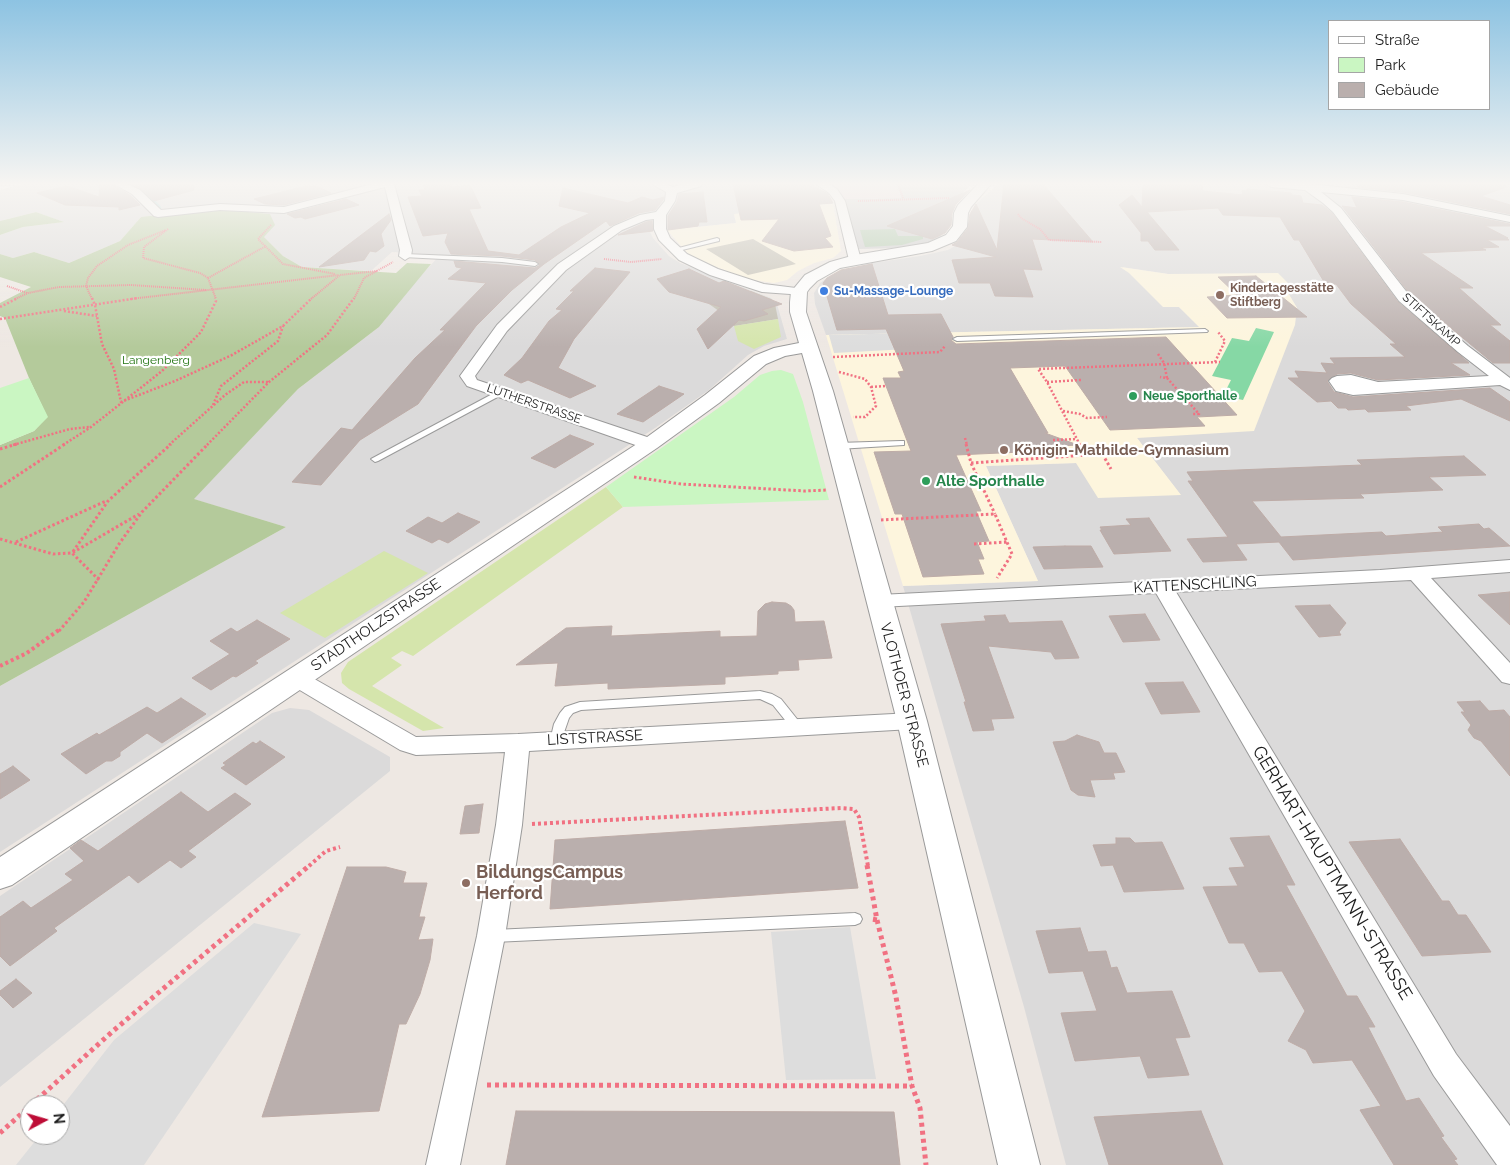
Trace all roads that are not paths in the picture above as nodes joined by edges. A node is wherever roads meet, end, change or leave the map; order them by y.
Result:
1 (403, 238) edge
2 (602, 238) edge
3 (664, 238) edge
4 (850, 238) edge
5 (950, 238) edge
6 (1359, 238) edge
7 (716, 240) dead end
8 (678, 253) junction
9 (405, 256) joint
10 (855, 260) junction
11 (534, 264) dead end
12 (799, 292) junction
13 (1205, 331) road end
14 (957, 339) dead end
15 (812, 359) junction
16 (1507, 382) edge
17 (1378, 386) dead end
18 (501, 393) junction
19 (901, 443) dead end
20 (650, 444) junction
21 (838, 446) junction
22 (375, 459) dead end
23 (1510, 566) edge
24 (1416, 573) junction
25 (1162, 586) junction
26 (879, 601) junction
27 (1510, 677) edge
28 (296, 678) junction
29 (912, 721) junction
30 (797, 727) junction
31 (556, 741) junction
32 (518, 743) junction
33 (0, 875) edge
34 (855, 919) road end
35 (491, 936) junction
36 (1510, 1154) edge
37 (443, 1165) edge
38 (1019, 1165) edge

1 - 9 street
2 - 18 street, LUTHERSTRASSE
3 - 8 street
4 - 10 street
5 - 10 street
6 - 16 street, STIFTSKAMP
7 - 8 lane
8 - 12 street
9 - 11 lane
10 - 12 street
12 - 15 street, VLOTHOER STRASSE
13 - 14 lane
15 - 20 street, STADTHOLZSTRASSE
15 - 21 street, VLOTHOER STRASSE
16 - 17 street, STIFTSKAMP
18 - 20 street, LUTHERSTRASSE
18 - 22 lane
19 - 21 lane
20 - 28 street, STADTHOLZSTRASSE
21 - 26 street, VLOTHOER STRASSE
23 - 24 street, KATTENSCHLING
24 - 25 street, KATTENSCHLING
24 - 27 street
25 - 26 street, KATTENSCHLING
25 - 36 street, GERHART-HAUPTMANN-STRASSE
26 - 29 street, VLOTHOER STRASSE
28 - 32 street, LISTSTRASSE
28 - 33 street, STADTHOLZSTRASSE
29 - 30 street, LISTSTRASSE
29 - 38 street, VLOTHOER STRASSE
30 - 31 street, LISTSTRASSE
30 - 31 lane
31 - 32 street, LISTSTRASSE
32 - 35 street
34 - 35 lane
35 - 37 street

